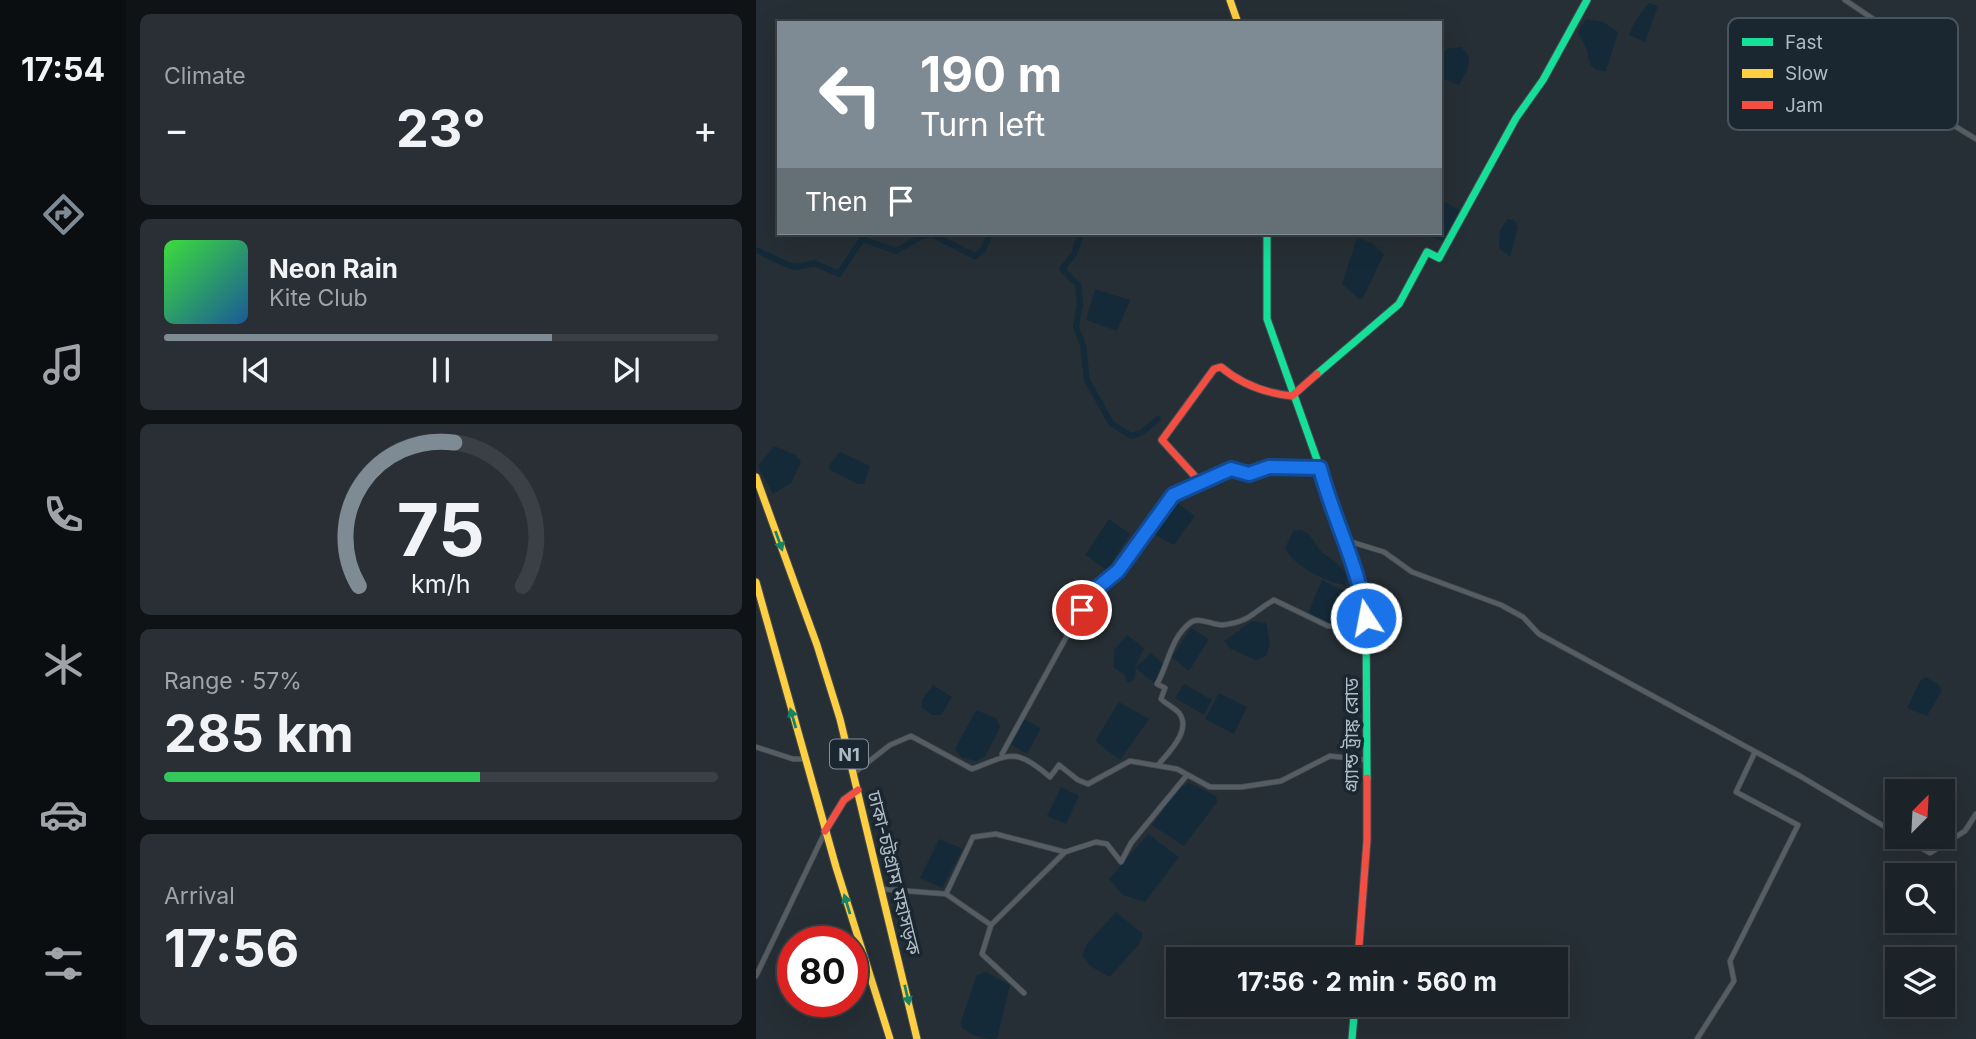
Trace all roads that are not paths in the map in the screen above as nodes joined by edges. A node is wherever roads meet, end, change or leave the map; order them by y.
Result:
1 (1230, 0) edge
2 (1587, 0) edge
3 (1846, 0) edge
4 (1872, 18) edge
5 (1237, 21) edge
6 (1958, 128) edge
7 (1976, 139) edge
8 (1267, 235) edge
9 (1292, 396) junction
10 (1320, 468) junction
11 (756, 477) edge
12 (1202, 484) junction
13 (1341, 539) junction
14 (756, 582) edge
15 (1367, 627) junction
16 (756, 747) edge
17 (1755, 752) junction
18 (1001, 755) junction
19 (805, 759) junction
20 (1367, 760) junction
21 (1159, 764) junction
22 (853, 774) junction
23 (1187, 775) junction
24 (858, 790) junction
25 (1976, 814) edge
26 (1885, 827) edge
27 (825, 831) junction
28 (1955, 837) edge
29 (1065, 852) junction
30 (881, 889) junction
31 (946, 894) junction
32 (991, 925) junction
33 (1359, 947) edge
34 (756, 976) edge
35 (1024, 993) dead end
36 (1353, 1017) edge
37 (890, 1039) edge
38 (917, 1039) edge
39 (1352, 1039) edge
40 (1697, 1039) edge

1 - 5 main road
2 - 9 main road
3 - 4 street
6 - 7 street
8 - 9 main road, গ্র্যান্ড ট্রাঙ্ক রোড
9 - 10 main road, গ্র্যান্ড ট্রাঙ্ক রোড
9 - 12 main road
10 - 12 street
10 - 13 main road, গ্র্যান্ড ট্রাঙ্ক রোড
11 -> 22 main road, ঢাকা-চট্টগ্রাম মহাসড়ক / N1
12 - 18 street
13 - 15 main road, গ্র্যান্ড ট্রাঙ্ক রোড
13 - 17 street
19 -> 14 main road, N1
15 - 20 main road, গ্র্যান্ড ট্রাঙ্ক রোড
15 - 21 street
16 - 19 street
17 - 26 street
17 - 40 street
18 - 21 street
18 - 22 street
19 - 27 main road, N1
20 - 23 street
20 - 33 main road, গ্র্যান্ড ট্রাঙ্ক রোড
21 - 23 street
22 - 24 main road, ঢাকা-চট্টগ্রাম মহাসড়ক / N1
23 - 29 street
24 - 27 main road
24 - 30 main road, ঢাকা-চট্টগ্রাম মহাসড়ক / N1
25 - 28 street
27 - 34 street
37 -> 27 main road, N1
29 - 31 street
29 - 32 street
30 - 31 street
30 -> 38 main road, ঢাকা-চট্টগ্রাম মহাসড়ক / N1
31 - 32 street
32 - 35 street
36 - 39 main road

